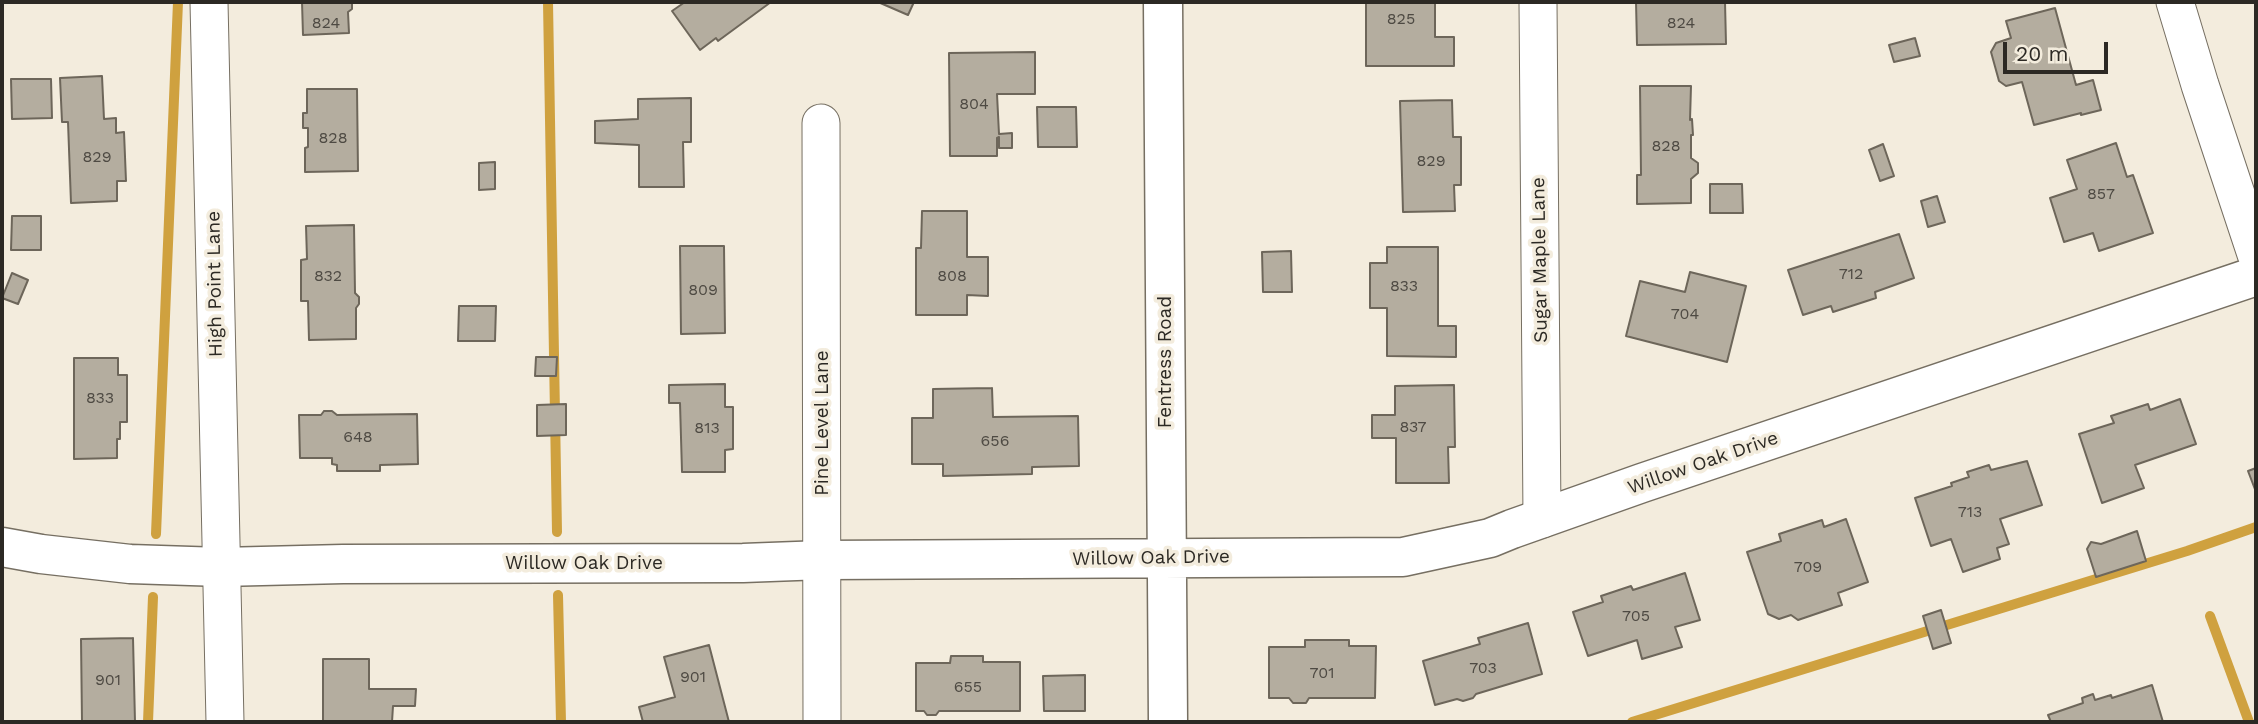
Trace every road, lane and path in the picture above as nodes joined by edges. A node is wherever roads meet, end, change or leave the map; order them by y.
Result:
1 (209, 2) edge
2 (1163, 2) edge
3 (1538, 2) edge
4 (2175, 2) edge
5 (821, 123) dead end
6 (2256, 254) edge
7 (2256, 276) edge
8 (1542, 519) junction
9 (2, 547) edge
10 (1166, 559) junction
11 (823, 560) junction
12 (221, 567) junction
13 (225, 722) edge
14 (822, 722) edge
15 (1168, 722) edge

1 - 12 street, High Point Lane
2 - 10 street, Fentress Road
3 - 8 street, Sugar Maple Lane
4 - 6 street
5 - 11 street, Pine Level Lane
7 - 8 street, Willow Oak Drive
8 - 10 street, Willow Oak Drive
9 - 12 street, Willow Oak Drive
10 - 11 street, Willow Oak Drive
10 - 15 street, Fentress Road
11 - 12 street, Willow Oak Drive
11 - 14 street, Pine Level Lane
12 - 13 street, High Point Lane

